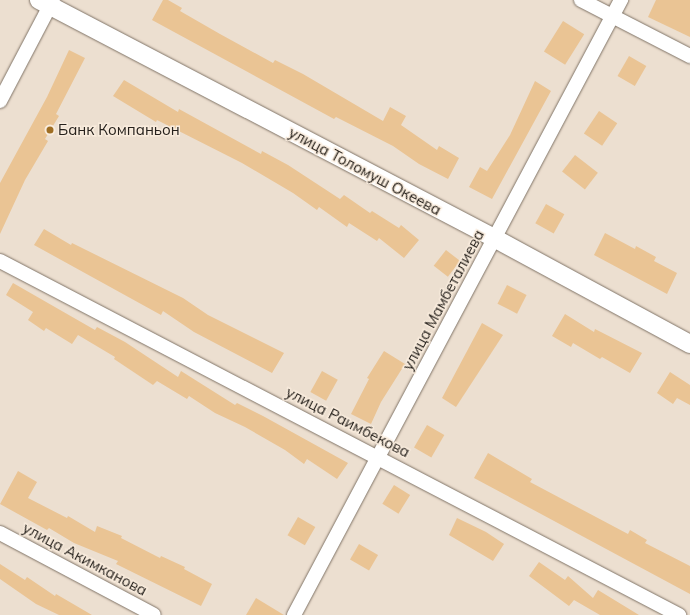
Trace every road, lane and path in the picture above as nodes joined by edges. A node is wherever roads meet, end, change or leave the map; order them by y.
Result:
1 (581, 0) edge
2 (621, 0) edge
3 (47, 2) edge
4 (613, 16) junction
5 (690, 56) edge
6 (0, 101) edge
7 (494, 238) junction
8 (0, 261) edge
9 (690, 344) edge
10 (380, 457) junction
11 (0, 533) edge
12 (154, 615) edge
13 (294, 615) edge
14 (679, 615) edge

1 - 4 street
2 - 4 street, улица Мамбеталиева
3 - 6 street
3 - 7 street, улица Толомуш Океева
4 - 5 street
4 - 7 street, улица Мамбеталиева
7 - 9 street, улица Толомуш Океева
7 - 10 street, улица Мамбеталиева
8 - 10 street, улица Раимбекова
10 - 13 street, улица Мамбеталиева
10 - 14 street, улица Раимбекова
11 - 12 street, улица Акимканова

